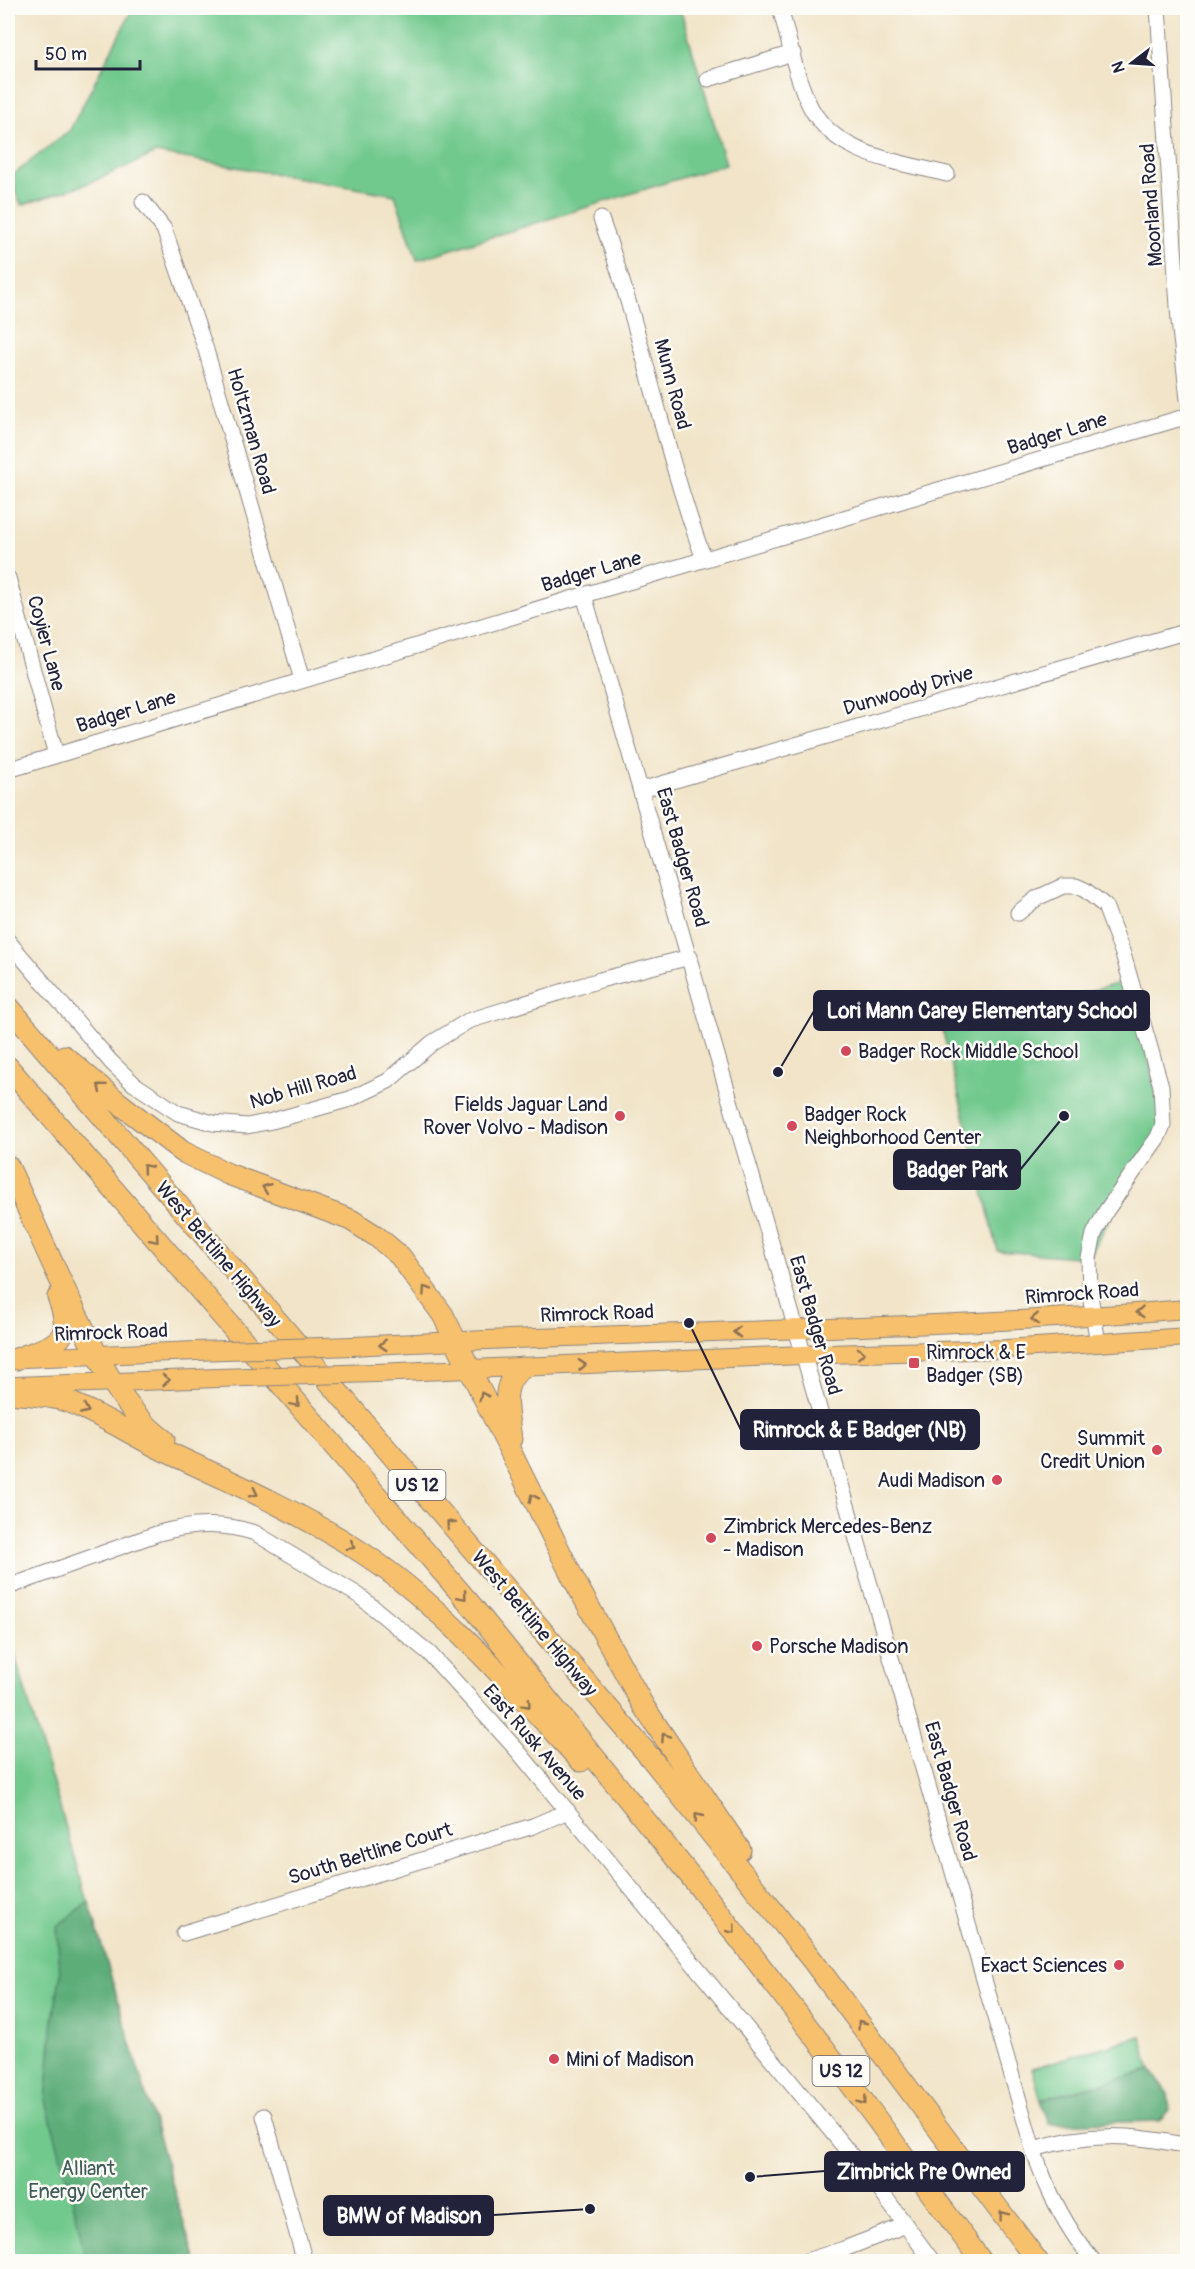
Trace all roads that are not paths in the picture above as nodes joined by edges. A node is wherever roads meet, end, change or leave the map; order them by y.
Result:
1 (780, 8) edge
2 (1158, 8) edge
3 (793, 53) junction
4 (708, 79) dead end
5 (947, 174) dead end
6 (143, 202) dead end
7 (601, 219) dead end
8 (1180, 222) edge
9 (1188, 399) edge
10 (1188, 416) edge
11 (704, 560) junction
12 (8, 578) edge
13 (584, 595) junction
14 (1188, 631) edge
15 (302, 680) junction
16 (56, 755) junction
17 (8, 770) edge
18 (641, 790) junction
19 (1018, 913) dead end
20 (8, 941) edge
21 (690, 957) junction
22 (11, 1010) edge
23 (8, 1067) edge
24 (8, 1166) edge
25 (36, 1231) junction
26 (1188, 1309) edge
27 (1094, 1316) junction
28 (795, 1330) junction
29 (1188, 1336) edge
30 (455, 1341) junction
31 (1098, 1343) junction
32 (98, 1356) junction
33 (803, 1356) junction
34 (12, 1359) edge
35 (523, 1368) junction
36 (469, 1370) junction
37 (114, 1382) junction
38 (8, 1387) edge
39 (8, 1393) edge
40 (514, 1460) junction
41 (206, 1470) junction
42 (8, 1587) edge
43 (568, 1811) junction
44 (696, 1883) junction
45 (184, 1933) dead end
46 (813, 1960) junction
47 (264, 2116) dead end
48 (1188, 2146) edge
49 (1033, 2149) junction
50 (906, 2225) junction
51 (305, 2262) edge
52 (803, 2262) edge
53 (933, 2262) edge
54 (982, 2262) edge
55 (1038, 2262) edge
56 (1094, 2262) edge

1 - 3 street
2 - 8 street, Moorland Road
3 - 4 street
3 - 5 street
6 - 15 street, Holtzman Road
7 - 11 street, Munn Road
8 - 9 street, Moorland Road
10 - 11 street, Badger Lane
11 - 13 street, Badger Lane
12 - 16 street, Coyier Lane
13 - 15 street, Badger Lane
13 - 18 street, East Badger Road
14 - 18 street, Dunwoody Drive
15 - 16 street, Badger Lane
16 - 17 street, Badger Lane
18 - 21 street, East Badger Road
19 - 27 street
20 - 21 street, Nob Hill Road
21 - 28 street, East Badger Road
30 -> 22 highway
46 -> 22 highway, West Beltline Highway / US 12
23 -> 44 highway, West Beltline Highway / US 12
24 - 25 highway
25 - 32 highway
25 - 34 highway
26 -> 27 main road, Rimrock Road
27 -> 28 main road, Rimrock Road
27 - 31 street
28 -> 30 main road, Rimrock Road
28 - 33 street, East Badger Road
29 - 31 main road
30 -> 32 main road, Rimrock Road, bridge
30 - 36 highway
33 -> 31 main road
32 - 34 main road, Rimrock Road
32 - 37 highway
35 -> 33 main road
33 - 49 street, East Badger Road
35 - 36 main road
35 - 40 highway
37 -> 36 main road, bridge
40 -> 36 highway
37 - 38 main road
37 - 41 highway
39 -> 41 highway
46 -> 40 highway
41 -> 44 highway
42 - 43 street, East Rusk Avenue
43 - 45 street, South Beltline Court
43 - 50 street, East Rusk Avenue
44 -> 54 highway, West Beltline Highway / US 12
55 -> 46 highway, West Beltline Highway / US 12
47 - 51 street
48 - 49 street
49 - 56 street, East Badger Road
50 - 52 street
50 - 53 street, East Rusk Avenue

